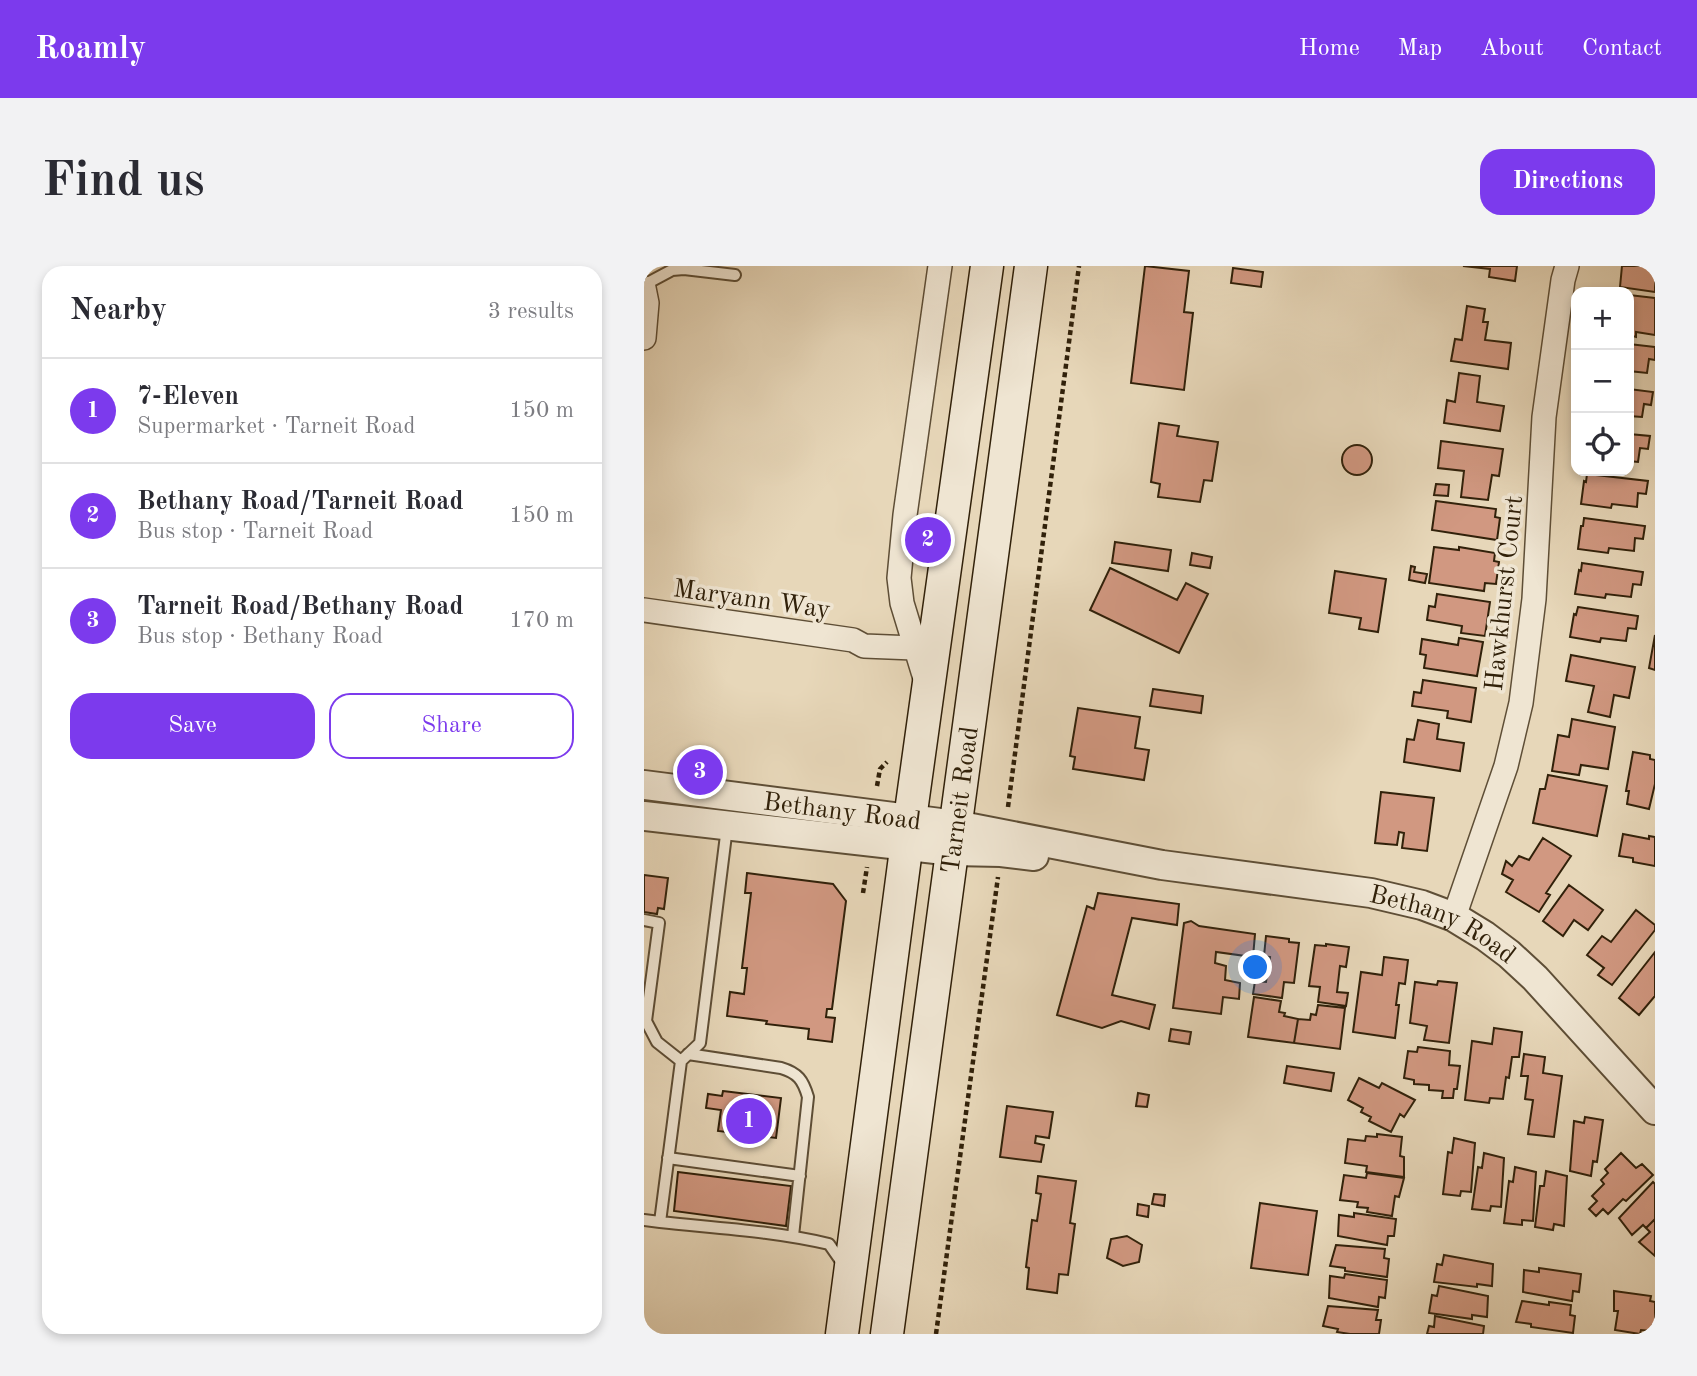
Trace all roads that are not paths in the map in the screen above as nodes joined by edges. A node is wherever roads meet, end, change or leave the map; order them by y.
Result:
1 (940, 266) edge
2 (987, 266) edge
3 (1031, 266) edge
4 (1567, 266) edge
5 (735, 275) dead end
6 (644, 287) edge
7 (644, 338) edge
8 (644, 610) edge
9 (907, 622) junction
10 (853, 640) junction
11 (914, 648) junction
12 (928, 688) junction
13 (644, 785) edge
14 (722, 810) junction
15 (644, 816) edge
16 (908, 832) junction
17 (954, 838) junction
18 (1454, 917) junction
19 (644, 920) edge
20 (645, 1010) edge
21 (685, 1058) junction
22 (1655, 1110) edge
23 (668, 1158) junction
24 (800, 1176) junction
25 (644, 1220) edge
26 (660, 1222) junction
27 (793, 1236) junction
28 (850, 1275) junction
29 (842, 1334) edge
30 (887, 1334) edge

1 - 9 street, Tarneit Road
2 - 12 main road, Tarneit Road
3 - 17 main road, Tarneit Road
4 - 18 street, Hawkhurst Court
5 - 6 lane
6 - 7 street
8 - 10 street, Maryann Way
9 - 10 street, Maryann Way
9 - 11 street, Tarneit Road
10 - 11 street, Maryann Way
11 - 12 street, Tarneit Road
12 - 16 main road, Tarneit Road
13 - 14 street, Bethany Road
14 - 15 street, Bethany Road
14 - 16 street, Bethany Road
14 - 21 lane
16 - 17 street, Bethany Road
16 - 28 main road, Tarneit Road
17 - 18 street, Bethany Road
17 - 30 main road, Tarneit Road
18 - 22 street, Bethany Road
19 - 20 lane
20 - 21 lane
21 - 23 lane
21 - 24 lane
23 - 24 lane
23 - 26 lane
24 - 27 lane
25 - 26 lane
26 - 27 lane
27 - 28 lane
28 - 29 main road, Tarneit Road

